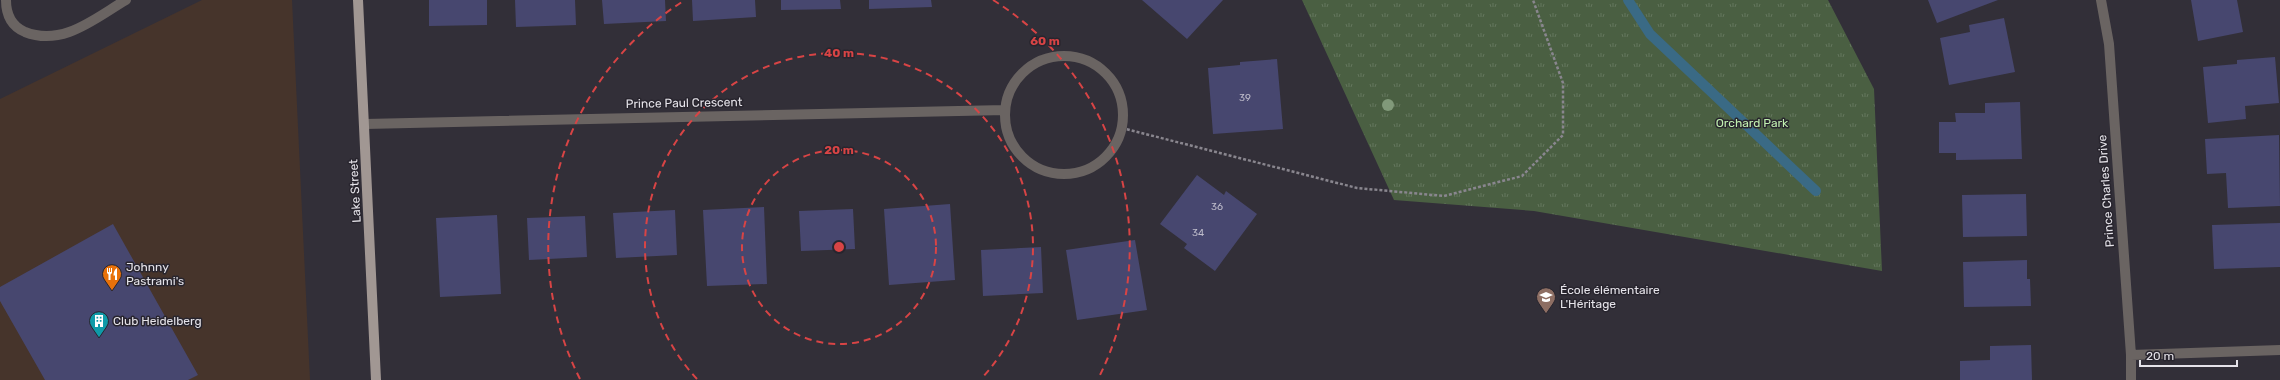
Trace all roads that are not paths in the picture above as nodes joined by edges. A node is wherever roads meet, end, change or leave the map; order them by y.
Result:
1 (6, 0) edge
2 (126, 0) edge
3 (358, 0) edge
4 (2100, 0) edge
5 (1004, 110) junction
6 (365, 124) junction
7 (2280, 350) edge
8 (2131, 355) junction
9 (376, 380) edge
10 (2131, 380) edge

1 - 2 street
3 - 6 main road, Lake Street
4 - 8 street, Prince Charles Drive
5 - 5 street
5 - 6 street, Prince Paul Crescent
6 - 9 main road, Lake Street
7 - 8 street
8 - 10 street, Prince Charles Drive

